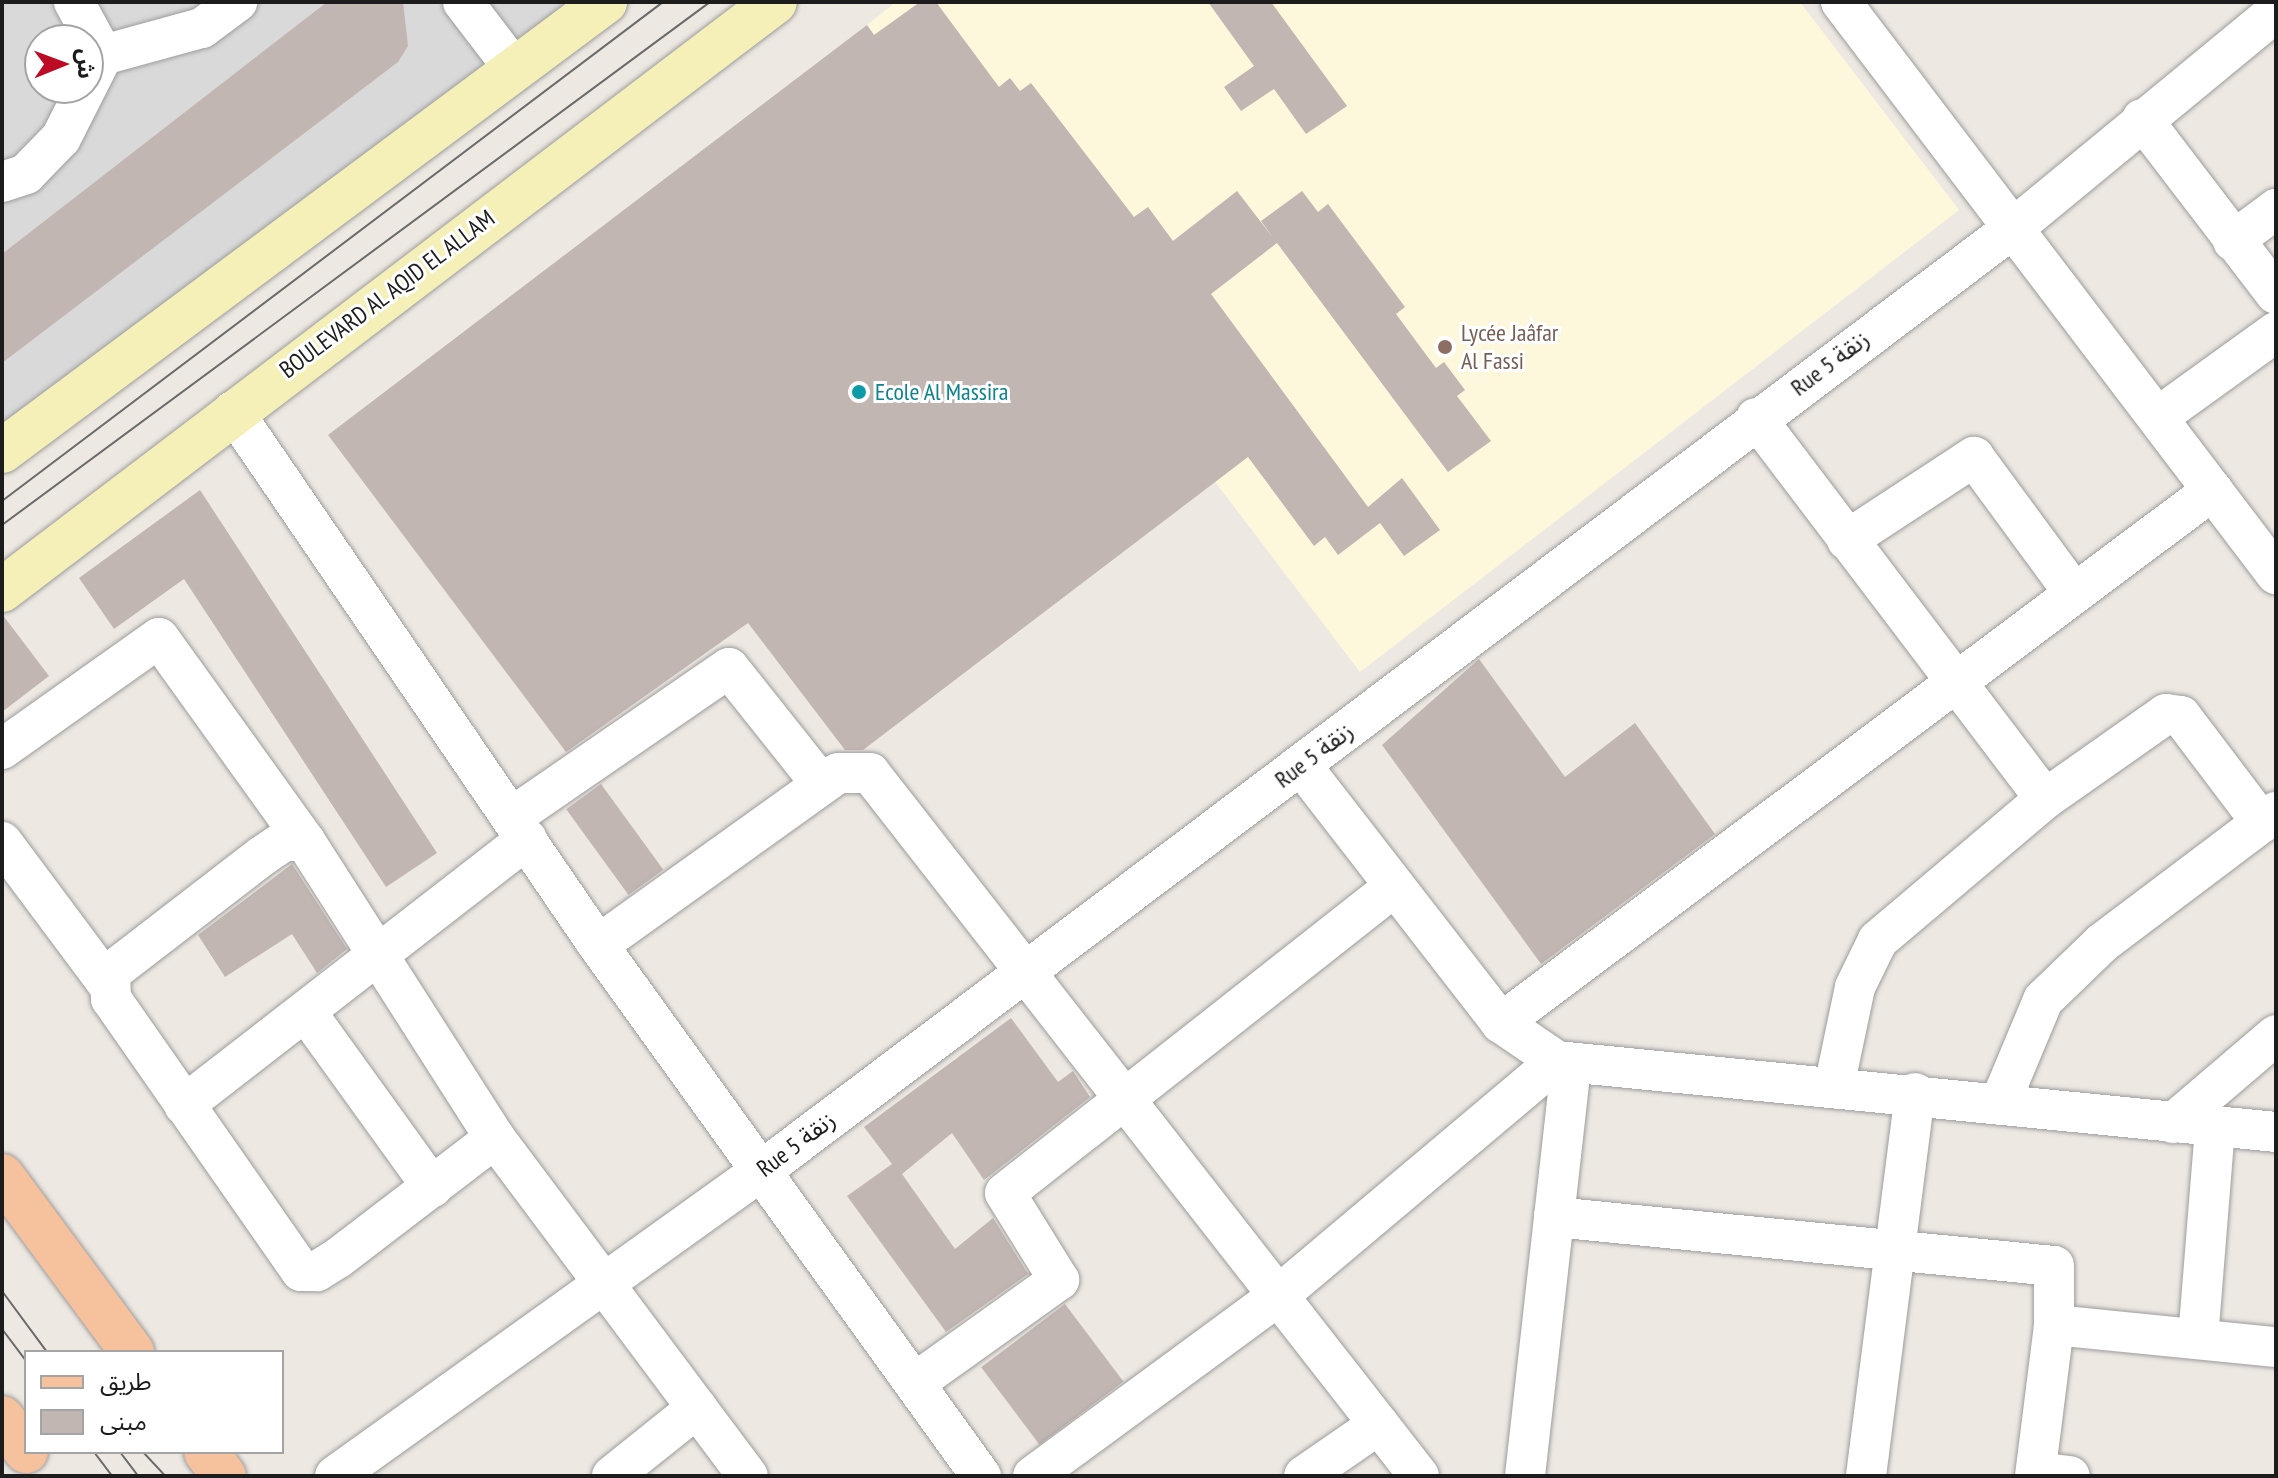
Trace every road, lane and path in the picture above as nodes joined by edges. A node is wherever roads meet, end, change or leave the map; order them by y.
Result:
1 (74, 2) edge
2 (237, 2) edge
3 (463, 2) edge
4 (605, 2) edge
5 (775, 2) edge
6 (1841, 2) edge
7 (2276, 12) edge
8 (86, 24) edge
9 (104, 55) edge
10 (515, 70) junction
11 (78, 104) edge
12 (2142, 119) junction
13 (2, 182) edge
14 (2276, 209) edge
15 (2016, 226) junction
16 (2233, 241) junction
17 (2276, 294) edge
18 (2276, 332) edge
19 (233, 411) junction
20 (2158, 417) junction
21 (1756, 418) junction
22 (2, 451) edge
23 (2213, 490) junction
24 (2263, 530) edge
25 (1847, 540) junction
26 (2276, 574) edge
27 (2, 590) edge
28 (2074, 593) junction
29 (1954, 684) junction
30 (2, 749) edge
31 (1301, 765) junction
32 (822, 785) junction
33 (2045, 799) junction
34 (2269, 818) edge
35 (519, 828) junction
36 (305, 841) junction
37 (2, 842) edge
38 (1394, 887) junction
39 (598, 945) junction
40 (379, 953) junction
41 (1027, 969) junction
42 (108, 984) junction
43 (306, 1012) junction
44 (1501, 1023) junction
45 (2276, 1035) edge
46 (1564, 1063) junction
47 (1834, 1087) junction
48 (1915, 1093) junction
49 (1126, 1097) junction
50 (2000, 1103) junction
51 (184, 1105) junction
52 (2173, 1123) junction
53 (2215, 1126) junction
54 (2276, 1132) edge
55 (495, 1138) junction
56 (765, 1168) junction
57 (2, 1176) edge
58 (432, 1187) junction
59 (1554, 1217) junction
60 (1892, 1252) junction
61 (600, 1284) junction
62 (1279, 1295) junction
63 (2054, 1325) junction
64 (2198, 1339) junction
65 (2276, 1347) edge
66 (131, 1350) edge
67 (916, 1382) junction
68 (697, 1408) junction
69 (2, 1418) edge
70 (1379, 1424) junction
71 (24, 1449) edge
72 (28, 1454) edge
73 (208, 1454) edge
74 (2047, 1475) edge
75 (44, 1476) edge
76 (224, 1476) edge
77 (335, 1476) edge
78 (612, 1476) edge
79 (748, 1476) edge
80 (981, 1476) edge
81 (1033, 1476) edge
82 (1304, 1476) edge
83 (1419, 1476) edge
84 (1525, 1476) edge
85 (1866, 1476) edge

1 - 8 street
2 - 9 street
3 - 10 street
4 - 10 main road
5 - 19 main road, BOULEVARD AL AQID EL ALLAM
6 - 15 street
7 - 12 street, Rue 5 زنقة
10 - 22 main road
11 - 13 street
12 - 15 street, Rue 5 زنقة
12 - 16 street
14 - 16 street
15 - 20 street
15 - 21 street, Rue 5 زنقة
16 - 17 street
18 - 20 street
19 - 27 main road, BOULEVARD AL AQID EL ALLAM
19 - 35 street
20 - 23 street
21 - 25 street
21 - 31 street, Rue 5 زنقة
23 - 24 street
23 - 28 street
24 - 26 street
25 - 28 street
25 - 29 street
28 - 29 street
29 - 33 street
29 - 44 street
30 - 36 street
31 - 38 street
31 - 41 street, Rue 5 زنقة
32 - 35 street
32 - 39 street
32 - 41 street
33 - 34 street
33 - 47 street
34 - 50 street
35 - 39 street
35 - 40 street
36 - 40 street
36 - 42 street
37 - 42 street
38 - 44 street
38 - 49 street
39 - 56 street
40 - 43 street
40 - 55 street
41 - 49 street
41 - 56 street, Rue 5 زنقة
42 - 51 street
43 - 51 street
43 - 58 street
44 - 46 street
45 - 52 street
46 - 47 street
46 - 59 street
46 - 62 street
47 - 48 street
48 - 50 street
48 - 60 street
49 - 62 street
49 - 67 street
50 - 52 street
51 - 58 street
52 - 53 street
53 - 54 street
53 - 64 street
55 - 58 street
55 - 61 street
56 - 61 street, Rue 5 زنقة
56 - 67 street
57 - 66 main road
59 - 60 street
59 - 84 street
60 - 63 street
60 - 85 street
61 - 68 street
61 - 77 street, Rue 5 زنقة
62 - 70 street
62 - 81 street
63 - 64 street
63 - 74 street
64 - 65 street
67 - 80 street
68 - 78 street
68 - 79 street
69 - 71 main road
70 - 82 street
70 - 83 street
72 - 75 main road
73 - 76 main road

